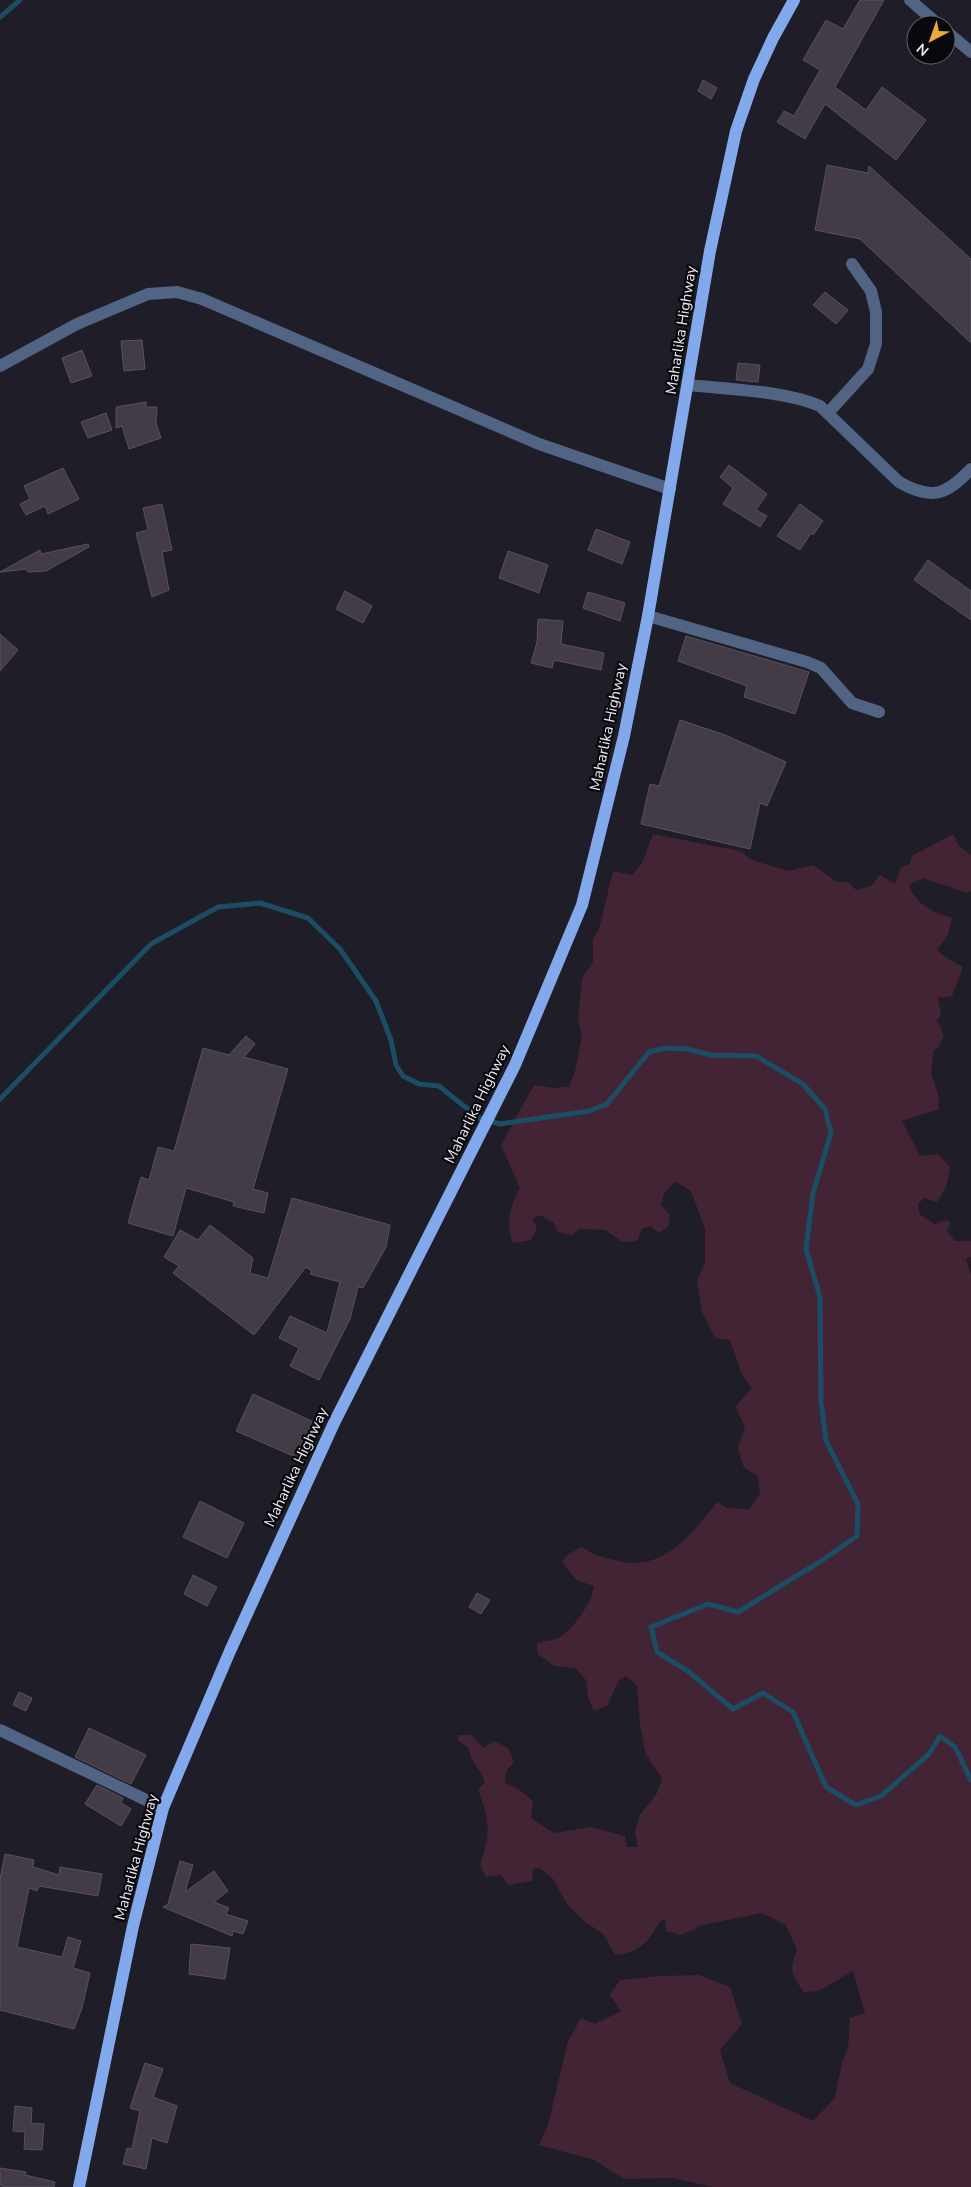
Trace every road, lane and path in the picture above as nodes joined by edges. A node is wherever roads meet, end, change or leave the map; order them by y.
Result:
1 (794, 0) edge
2 (910, 0) edge
3 (927, 15) edge
4 (956, 39) edge
5 (971, 52) edge
6 (852, 264) dead end
7 (0, 366) edge
8 (688, 385) junction
9 (828, 413) junction
10 (971, 469) edge
11 (670, 489) junction
12 (648, 616) junction
13 (879, 712) dead end
14 (0, 1730) edge
15 (163, 1808) junction
16 (79, 2187) edge

1 - 8 main road, Maharlika Highway
2 - 3 street
4 - 5 street
6 - 9 street
7 - 11 street
8 - 9 street
8 - 11 main road, Maharlika Highway
9 - 10 street
11 - 12 main road, Maharlika Highway
12 - 13 street
12 - 15 main road, Maharlika Highway
14 - 15 street
15 - 16 main road, Maharlika Highway

